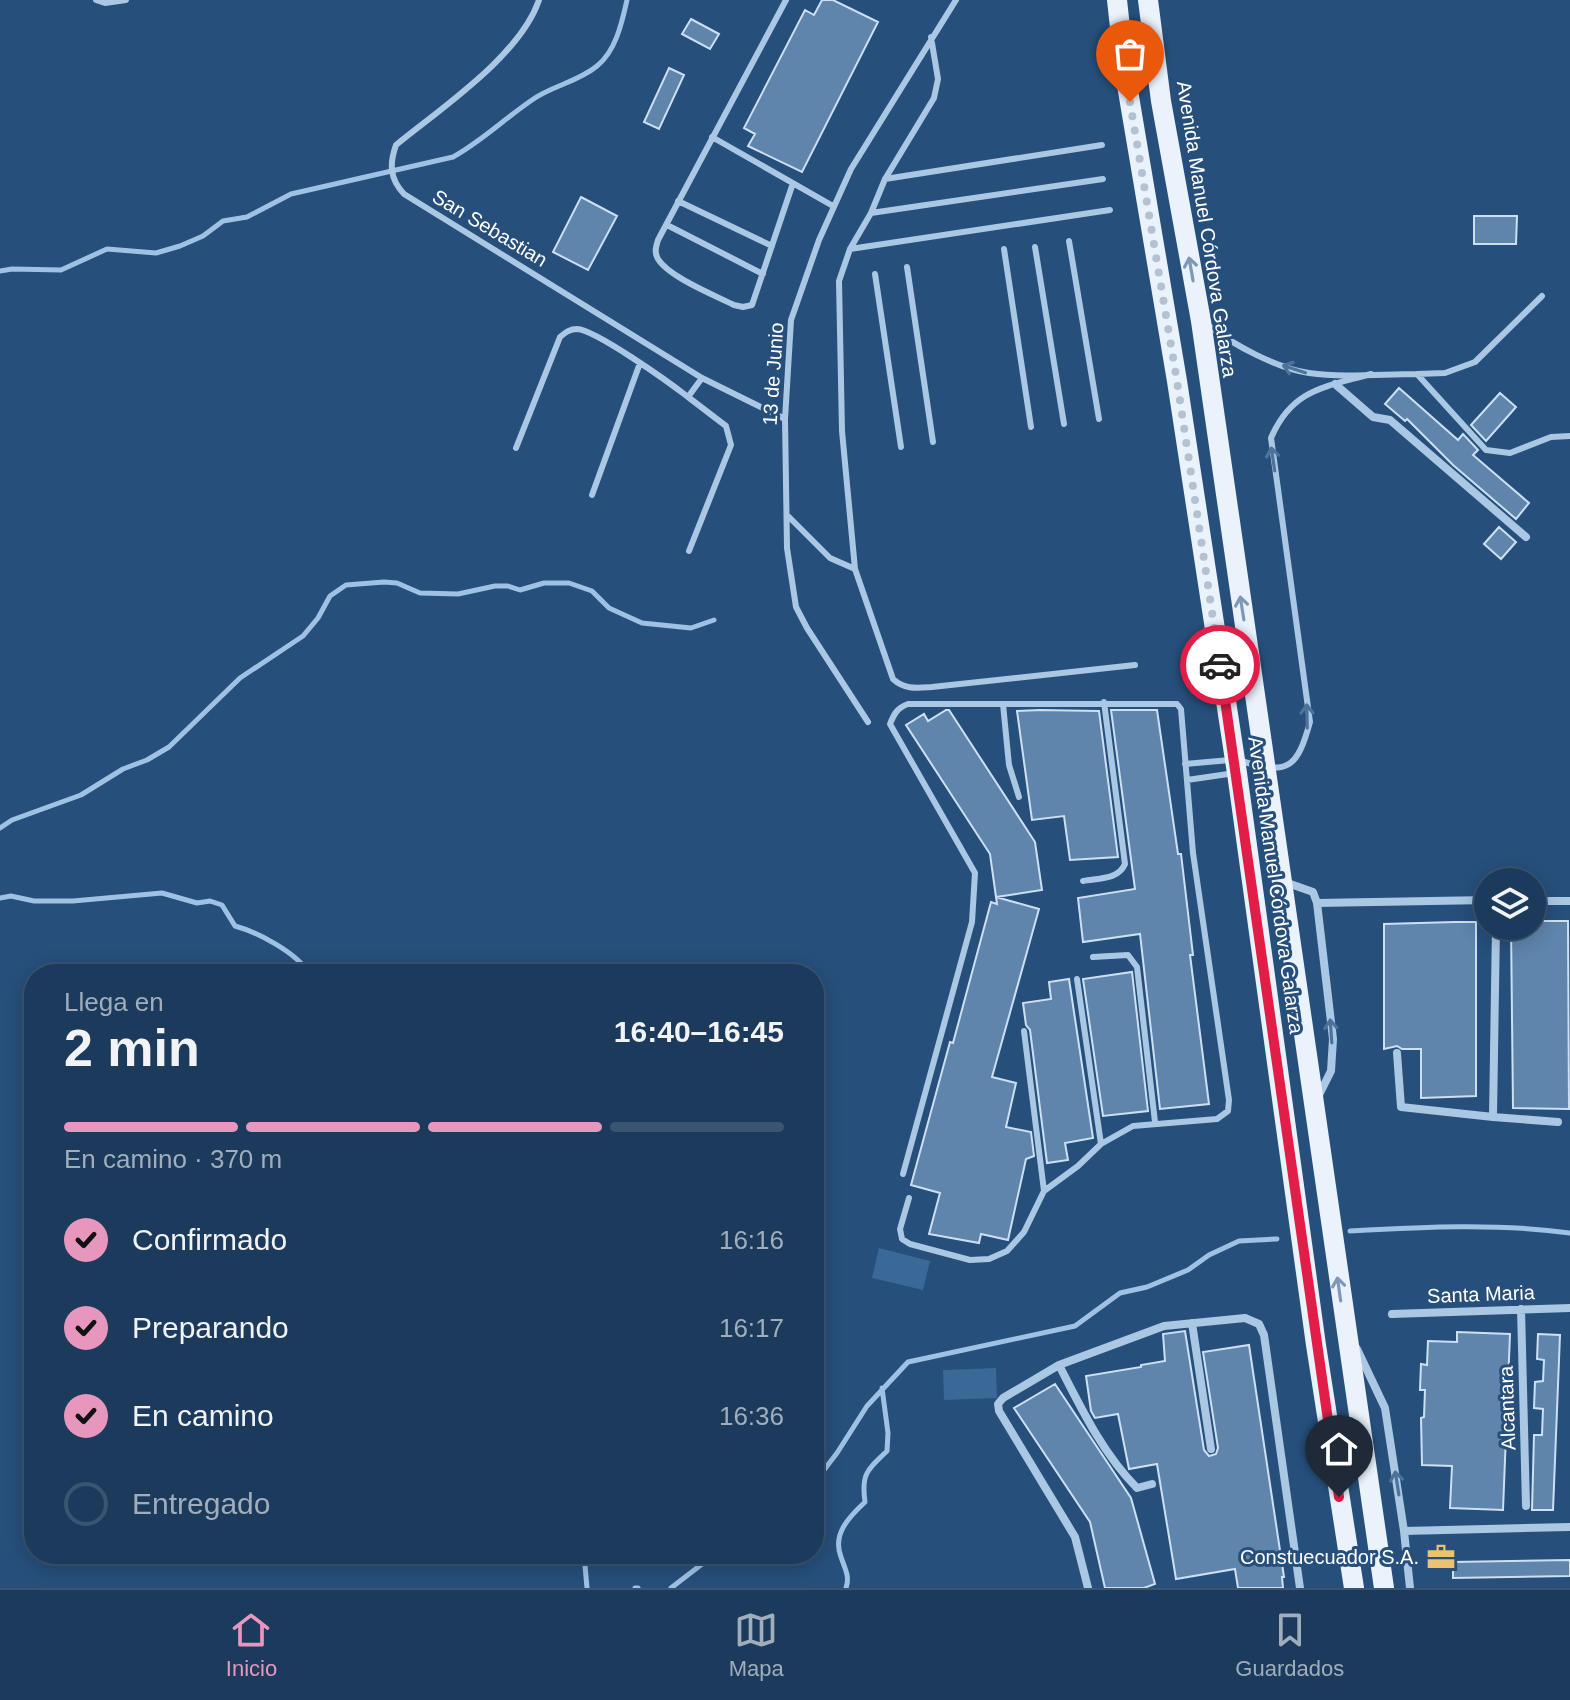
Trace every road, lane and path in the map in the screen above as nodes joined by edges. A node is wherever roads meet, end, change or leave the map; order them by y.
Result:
1 (96, 0) edge
2 (126, 0) edge
3 (539, 0) edge
4 (786, 0) edge
5 (956, 0) edge
6 (1117, 0) edge
7 (1148, 0) edge
8 (931, 37) junction
9 (712, 137) junction
10 (1102, 145) dead end
11 (885, 179) junction
12 (1103, 179) dead end
13 (793, 183) junction
14 (678, 201) junction
15 (833, 206) junction
16 (1110, 210) dead end
17 (871, 213) junction
18 (667, 225) junction
19 (1069, 241) dead end
20 (772, 246) junction
21 (1035, 247) dead end
22 (850, 249) junction
23 (1004, 249) dead end
24 (907, 267) dead end
25 (763, 274) junction
26 (875, 274) dead end
27 (1542, 296) dead end
28 (1164, 303) junction
29 (1201, 321) junction
30 (640, 363) junction
31 (1371, 374) junction
32 (1417, 374) junction
33 (702, 378) junction
34 (1335, 384) junction
35 (688, 397) junction
36 (785, 419) junction
37 (1099, 419) dead end
38 (1064, 424) dead end
39 (1031, 427) dead end
40 (1570, 436) edge
41 (933, 442) dead end
42 (901, 447) dead end
43 (516, 448) dead end
44 (592, 495) dead end
45 (787, 515) junction
46 (1526, 537) dead end
47 (689, 551) dead end
48 (855, 569) junction
49 (1135, 665) dead end
50 (1104, 702) junction
51 (1003, 704) junction
52 (868, 722) dead end
53 (1185, 764) junction
54 (1235, 766) junction
55 (1267, 769) junction
56 (1187, 780) junction
57 (1019, 797) dead end
58 (1083, 881) dead end
59 (1281, 881) junction
60 (1474, 900) edge
61 (1546, 901) edge
62 (1570, 901) edge
63 (1317, 903) junction
64 (1496, 940) edge
65 (1093, 957) dead end
66 (1077, 979) dead end
67 (1024, 1031) dead end
68 (1397, 1053) dead end
69 (1314, 1105) junction
70 (1493, 1117) junction
71 (1155, 1122) junction
72 (1558, 1122) dead end
73 (1101, 1144) junction
74 (903, 1174) dead end
75 (1044, 1191) junction
76 (909, 1198) dead end
77 (1570, 1308) edge
78 (1521, 1309) junction
79 (1392, 1314) dead end
80 (1343, 1320) junction
81 (1192, 1323) junction
82 (1059, 1365) junction
83 (1211, 1449) dead end
84 (1152, 1484) dead end
85 (1526, 1506) dead end
86 (1570, 1527) edge
87 (1404, 1531) junction
88 (1088, 1588) edge
89 (1300, 1588) edge
90 (1354, 1588) edge
91 (1384, 1588) edge
92 (1410, 1588) edge

1 - 2 lane
3 - 33 lane, San Sebastian
4 - 9 lane
5 - 8 lane, 13 de Junio
6 - 28 main road, Avenida Manuel Córdova Galarza
29 -> 7 main road, Avenida Manuel Córdova Galarza
8 - 11 lane
8 - 15 lane, 13 de Junio
9 - 13 lane
9 - 14 lane
10 - 11 lane
11 - 17 lane
12 - 17 lane
13 - 15 lane
13 - 20 lane
14 - 18 lane
14 - 20 lane
15 - 36 lane, 13 de Junio
16 - 22 lane
17 - 22 lane
18 - 25 lane
18 - 25 lane
19 - 37 lane
20 - 25 lane
21 - 38 lane
22 - 48 lane
23 - 39 lane
24 - 41 lane
26 - 42 lane
27 - 32 lane
28 - 29 main road
28 - 54 main road, Avenida Manuel Córdova Galarza
31 -> 29 lane
55 -> 29 main road, Avenida Manuel Córdova Galarza
30 - 35 lane
30 - 43 lane
30 - 44 lane
31 - 32 lane
31 - 34 lane
32 - 40 lane
33 - 35 lane
33 - 36 lane, San Sebastian
34 - 46 street
55 -> 34 lane
35 - 47 lane
36 - 45 lane, 13 de Junio
45 - 48 lane
45 - 52 lane, 13 de Junio
48 - 49 lane
50 - 51 lane
50 - 53 lane
50 - 58 lane
51 - 57 lane
51 - 74 lane
53 - 54 lane
53 - 56 lane
54 - 55 lane
54 - 56 lane
54 - 90 main road, Avenida Manuel Córdova Galarza
55 - 59 main road, Avenida Manuel Córdova Galarza
56 - 71 lane
59 - 63 street
59 - 69 main road, Avenida Manuel Córdova Galarza
60 - 63 street
61 - 62 street
69 -> 63 street
64 - 70 street
65 - 71 lane
66 - 73 lane
67 - 75 lane
68 - 70 street
80 -> 69 main road, Avenida Manuel Córdova Galarza
70 - 72 street
71 - 73 lane
73 - 75 lane
75 - 76 lane
77 - 78 street, Santa Maria
78 - 79 street, Santa Maria
78 - 85 street, Alcantara
87 -> 80 street, Avenida Manuel Córdova Galarza
80 - 91 main road, Avenida Manuel Córdova Galarza
81 - 82 street
81 - 83 street
81 - 89 street
82 - 84 street
82 - 88 street
86 - 87 street
87 - 92 street, Avenida Manuel Córdova Galarza

